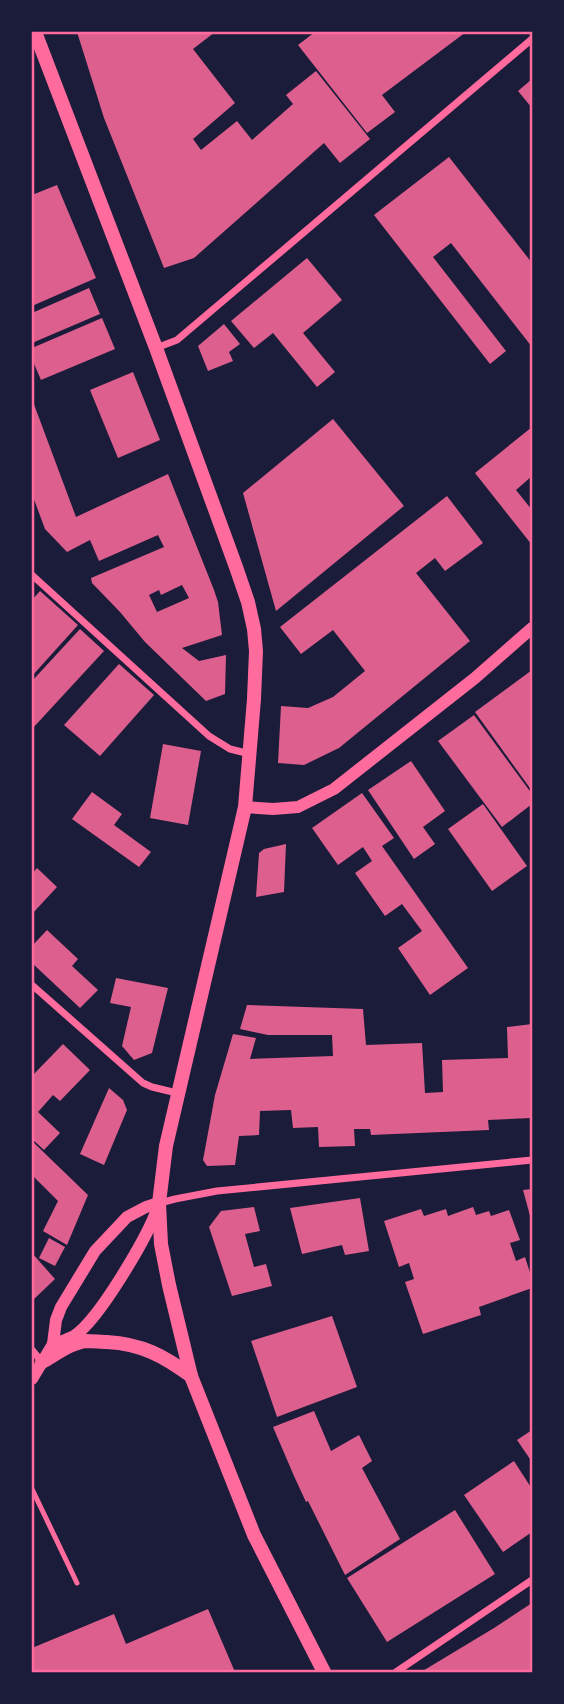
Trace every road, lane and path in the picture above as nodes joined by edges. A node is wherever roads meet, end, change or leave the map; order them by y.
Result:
1 (36, 32) edge
2 (533, 39) edge
3 (156, 348) junction
4 (32, 575) edge
5 (533, 628) edge
6 (250, 754) junction
7 (245, 807) junction
8 (32, 985) edge
9 (177, 1093) junction
10 (533, 1160) edge
11 (159, 1203) junction
12 (54, 1344) junction
13 (32, 1350) edge
14 (42, 1362) junction
15 (191, 1376) junction
16 (32, 1379) edge
17 (32, 1489) edge
18 (533, 1580) edge
19 (77, 1583) dead end
20 (324, 1672) edge
21 (396, 1672) edge

1 - 3 main road
2 - 3 street
3 - 6 main road
4 - 6 street
5 - 7 street
6 - 7 main road
7 - 9 main road
8 - 9 street
9 - 11 main road
10 - 11 street
11 - 12 street
11 - 12 street
11 - 15 main road
12 - 14 street
13 - 14 street
14 - 15 main road
14 - 16 street
15 - 20 main road
17 - 19 lane
18 - 21 street

